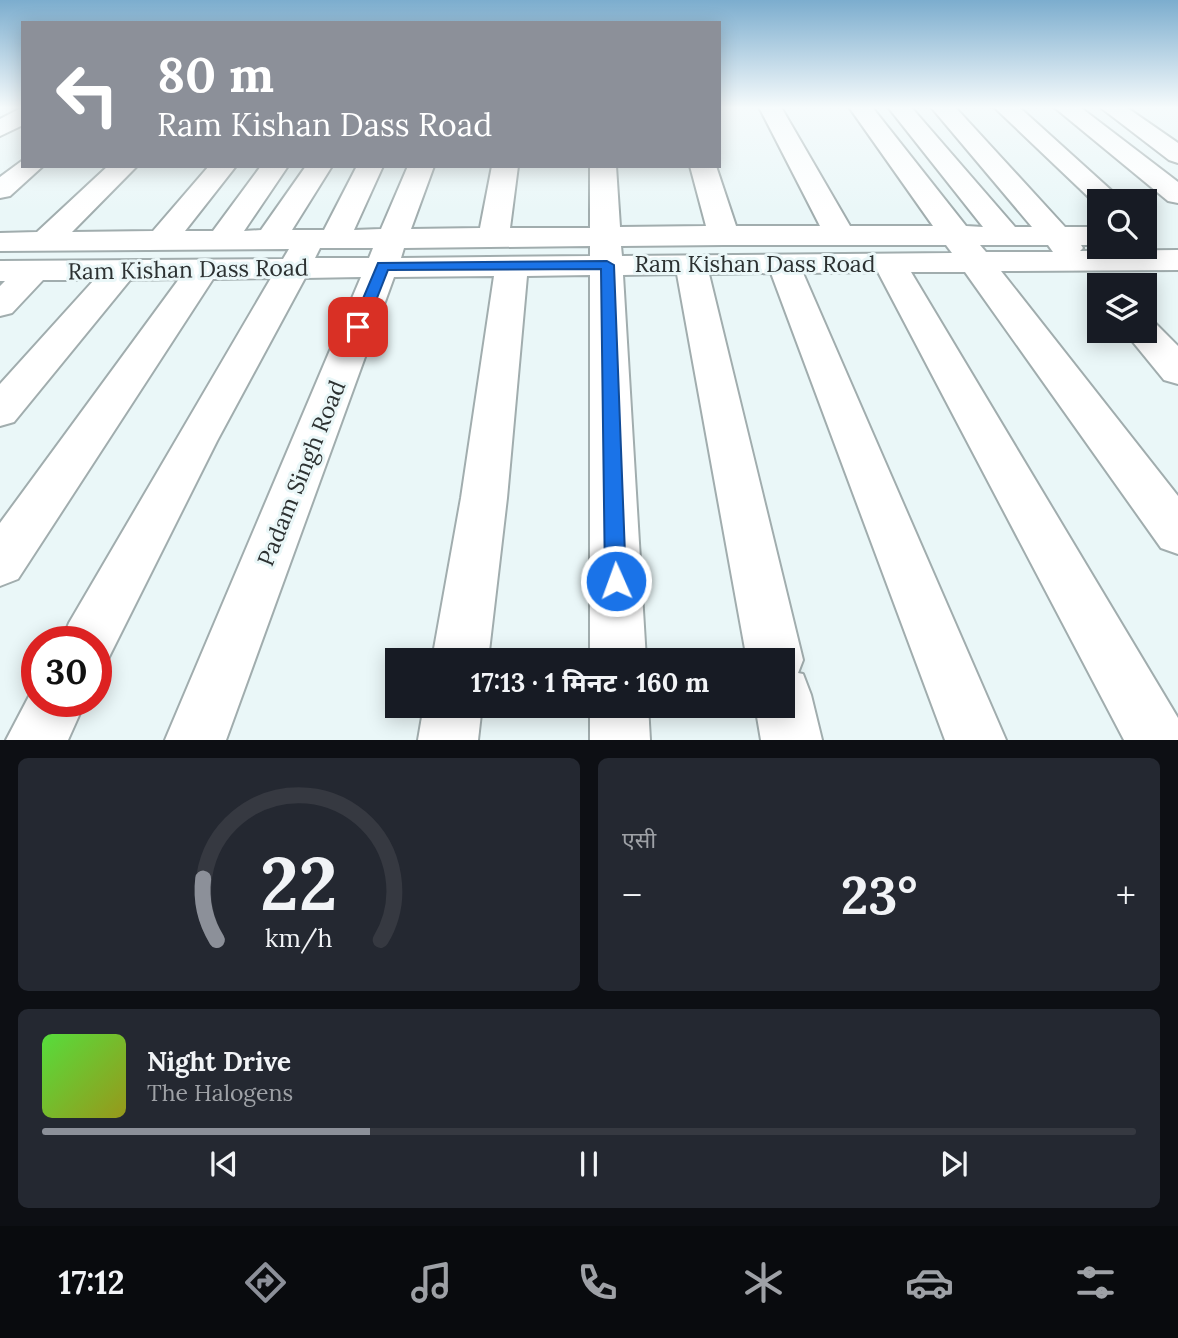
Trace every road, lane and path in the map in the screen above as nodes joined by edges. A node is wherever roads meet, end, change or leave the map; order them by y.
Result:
1 (789, 142) edge
2 (886, 142) edge
3 (928, 142) edge
4 (973, 142) edge
5 (1043, 142) edge
6 (1109, 142) edge
7 (1159, 142) edge
8 (21, 155) edge
9 (1178, 155) edge
10 (28, 168) edge
11 (122, 168) edge
12 (221, 168) edge
13 (274, 168) edge
14 (319, 168) edge
15 (368, 168) edge
16 (420, 168) edge
17 (505, 168) edge
18 (603, 168) edge
19 (704, 168) edge
20 (0, 171) edge
21 (1096, 189) edge
22 (0, 190) edge
23 (1178, 195) edge
24 (0, 217) edge
25 (1006, 234) junction
26 (1055, 234) junction
27 (840, 235) junction
28 (724, 236) junction
29 (161, 241) junction
30 (0, 242) edge
31 (302, 247) junction
32 (1164, 247) edge
33 (965, 248) junction
34 (503, 251) junction
35 (607, 251) junction
36 (388, 252) junction
37 (213, 254) junction
38 (40, 256) junction
39 (1094, 261) edge
40 (889, 262) junction
41 (783, 263) junction
42 (691, 264) junction
43 (121, 270) junction
44 (0, 271) edge
45 (0, 305) edge
46 (1153, 343) edge
47 (1178, 370) edge
48 (0, 411) edge
49 (1178, 533) edge
50 (0, 564) edge
51 (97, 626) edge
52 (462, 648) edge
53 (618, 648) edge
54 (772, 648) edge
55 (48, 717) edge
56 (451, 718) edge
57 (619, 718) edge
58 (787, 718) edge
59 (36, 740) edge
60 (195, 740) edge
61 (448, 740) edge
62 (620, 740) edge
63 (792, 740) edge
64 (976, 740) edge
65 (1157, 740) edge

1 - 27 street
2 - 33 street
3 - 25 street
4 - 26 street
5 - 21 street
6 - 23 street
7 - 9 street
8 - 20 street
10 - 22 street
11 - 38 street
12 - 29 street
13 - 37 street
14 - 31 street
15 - 31 street
16 - 36 street, Padam Singh Road
17 - 34 street
18 - 35 street
19 - 28 street
24 - 30 street
25 - 26 street, Ram Kishan Dass Road
25 - 33 street, Ram Kishan Dass Road
26 - 39 street
27 - 28 street, Ram Kishan Dass Road
27 - 33 street, Ram Kishan Dass Road
28 - 35 street, Ram Kishan Dass Road
29 - 37 street, Ram Kishan Dass Road
29 - 38 street, Ram Kishan Dass Road
30 - 38 street, Ram Kishan Dass Road
31 - 36 street, Ram Kishan Dass Road
31 - 36 street, Ram Kishan Dass Road
31 - 37 street, Ram Kishan Dass Road
31 - 51 street
32 - 39 street, Ram Kishan Dass Road
33 - 39 street, Ram Kishan Dass Road
33 - 40 street, Ram Kishan Dass Road
33 - 49 street
34 - 35 street, Ram Kishan Dass Road
34 - 36 street, Ram Kishan Dass Road
34 - 52 street
35 - 42 street, Ram Kishan Dass Road
35 - 53 street
36 - 60 street, Padam Singh Road
37 - 43 street, Ram Kishan Dass Road
37 - 50 street
38 - 43 street, Ram Kishan Dass Road
38 - 44 street, Ram Kishan Dass Road
38 - 45 street
40 - 41 street, Ram Kishan Dass Road
40 - 65 street
41 - 42 street, Ram Kishan Dass Road
41 - 64 street
42 - 54 street
43 - 48 street
46 - 47 street
55 - 59 street
56 - 61 street
57 - 62 street
58 - 63 street

